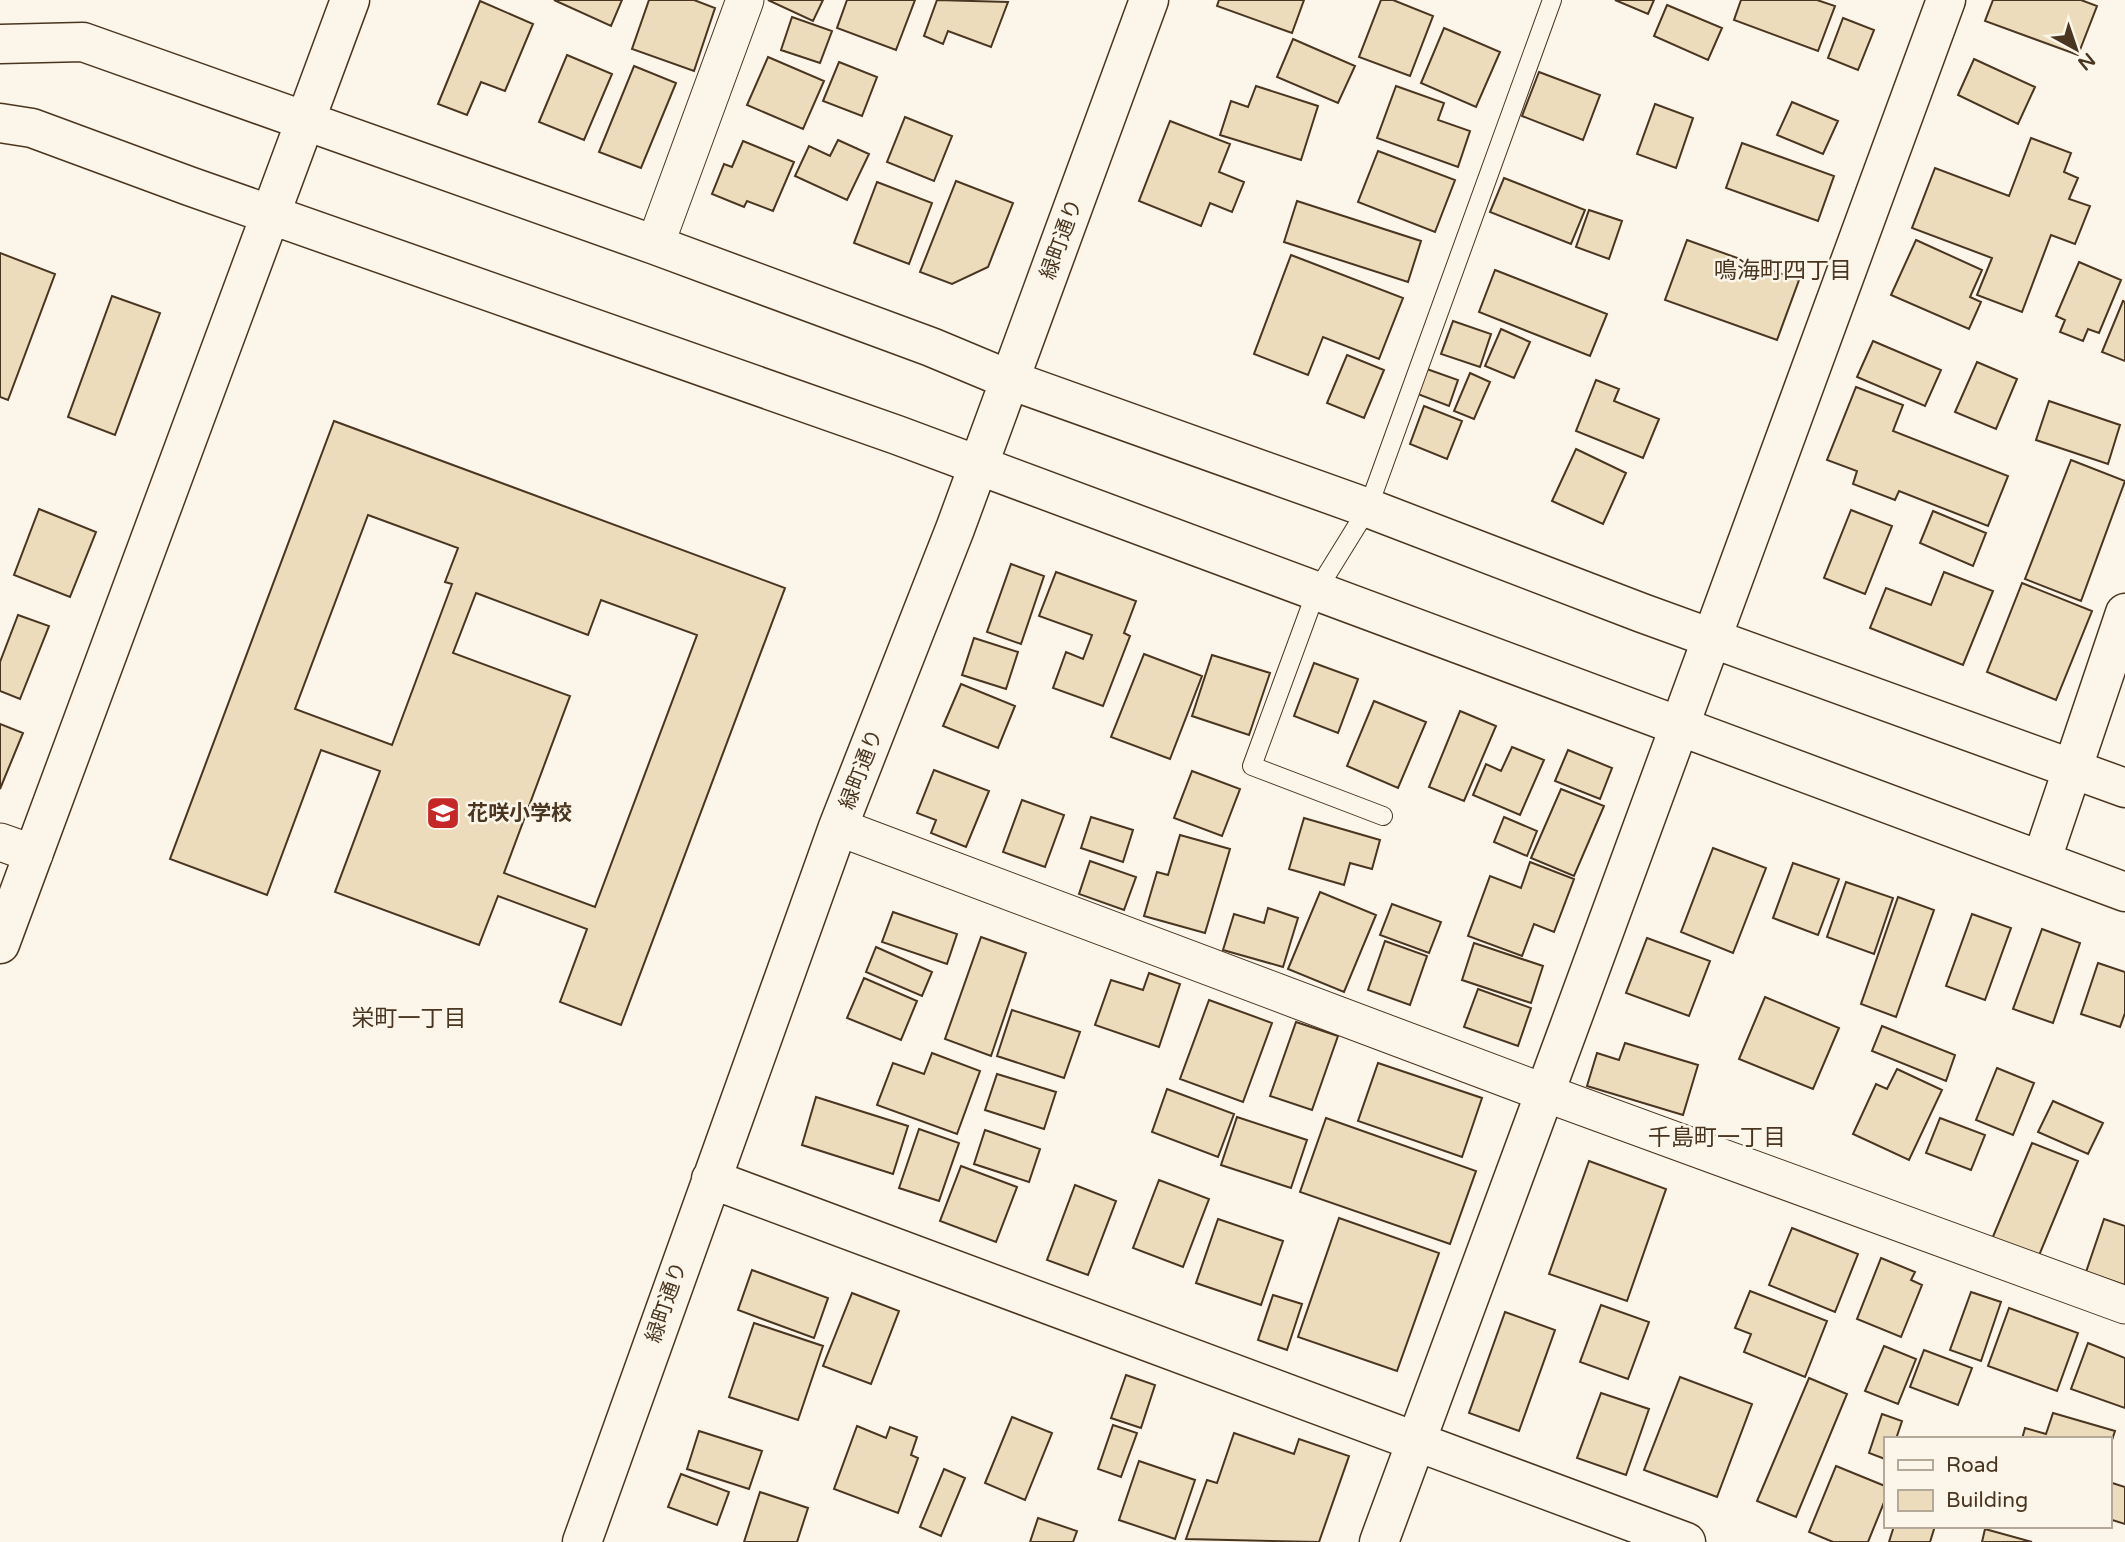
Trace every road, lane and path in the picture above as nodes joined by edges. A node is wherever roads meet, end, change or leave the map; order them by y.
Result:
1 (350, 0) edge
2 (745, 0) edge
3 (1149, 0) edge
4 (1552, 0) edge
5 (1946, 0) edge
6 (0, 44) edge
7 (0, 123) edge
8 (306, 123) junction
9 (272, 214) junction
10 (655, 245) junction
11 (1010, 380) junction
12 (978, 467) junction
13 (1368, 508) junction
14 (1315, 592) junction
15 (2125, 613) edge
16 (1713, 639) junction
17 (1680, 723) junction
18 (2073, 769) junction
19 (2125, 788) edge
20 (1383, 816) dead end
21 (838, 827) junction
22 (17, 848) edge
23 (2042, 859) junction
24 (2125, 892) edge
25 (0, 944) edge
26 (1545, 1093) junction
27 (711, 1179) junction
28 (2125, 1305) edge
29 (1416, 1443) junction
30 (590, 1540) edge
31 (1379, 1542) edge
32 (1686, 1542) edge

1 - 8 street
2 - 10 street
3 - 11 street, 緑町通り
4 - 13 lane
5 - 16 street
6 - 8 street
7 - 9 street
8 - 9 street
8 - 10 street
9 - 12 street
9 - 22 street
10 - 11 street
11 - 12 street, 緑町通り
11 - 13 street
12 - 14 street
12 - 21 street, 緑町通り
13 - 14 lane
13 - 16 street
14 - 17 street
14 - 20 lane
15 - 18 street
16 - 17 street
16 - 18 street
17 - 23 street
17 - 26 street
18 - 19 street
18 - 23 street
21 - 26 street
21 - 27 street, 緑町通り
22 - 25 street
23 - 24 street
26 - 28 street
26 - 29 street
27 - 29 street
27 - 30 street, 緑町通り
29 - 31 street
29 - 32 street

